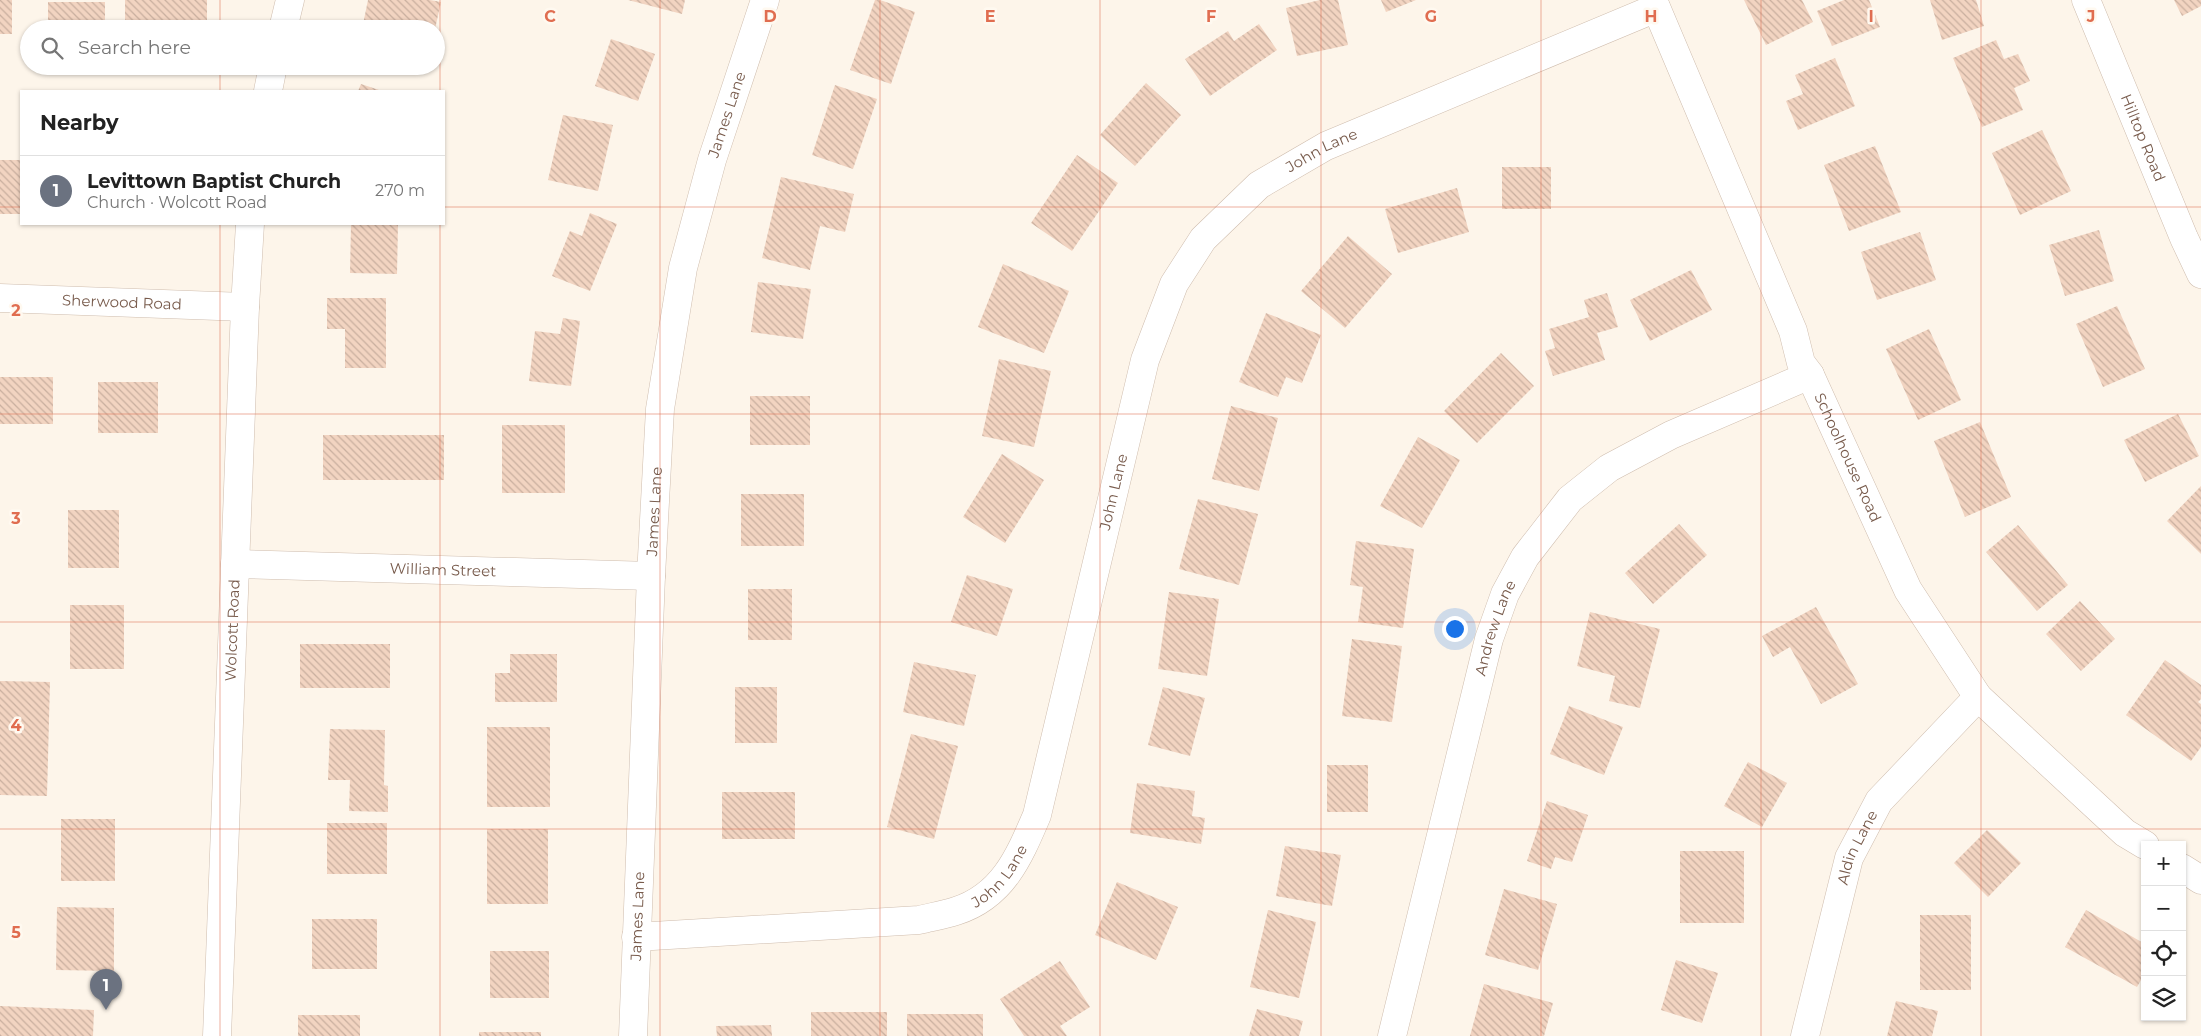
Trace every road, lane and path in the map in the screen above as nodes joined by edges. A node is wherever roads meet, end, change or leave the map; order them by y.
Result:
1 (290, 0) edge
2 (765, 0) edge
3 (2086, 0) edge
4 (1654, 4) edge
5 (285, 20) edge
6 (271, 75) edge
7 (268, 90) edge
8 (250, 225) edge
9 (2201, 274) edge
10 (0, 298) edge
11 (245, 307) junction
12 (1810, 375) junction
13 (235, 564) junction
14 (651, 576) junction
15 (1978, 697) junction
16 (2141, 843) edge
17 (2186, 871) edge
18 (2201, 880) edge
19 (636, 937) junction
20 (216, 1036) edge
21 (633, 1036) edge
22 (1392, 1036) edge
23 (1805, 1036) edge

1 - 5 street
2 - 14 street, James Lane
3 - 9 street, Hilltop Road
4 - 12 street, Schoolhouse Road
4 - 19 street, John Lane
6 - 7 street
8 - 11 street, Wolcott Road
10 - 11 street, Sherwood Road
11 - 13 street, Wolcott Road
12 - 15 street, Schoolhouse Road
12 - 22 street, Andrew Lane
13 - 14 street, William Street
13 - 20 street, Wolcott Road
14 - 19 street, James Lane
15 - 16 street, Schoolhouse Road
15 - 23 street, Aldin Lane
17 - 18 street
19 - 21 street, James Lane

